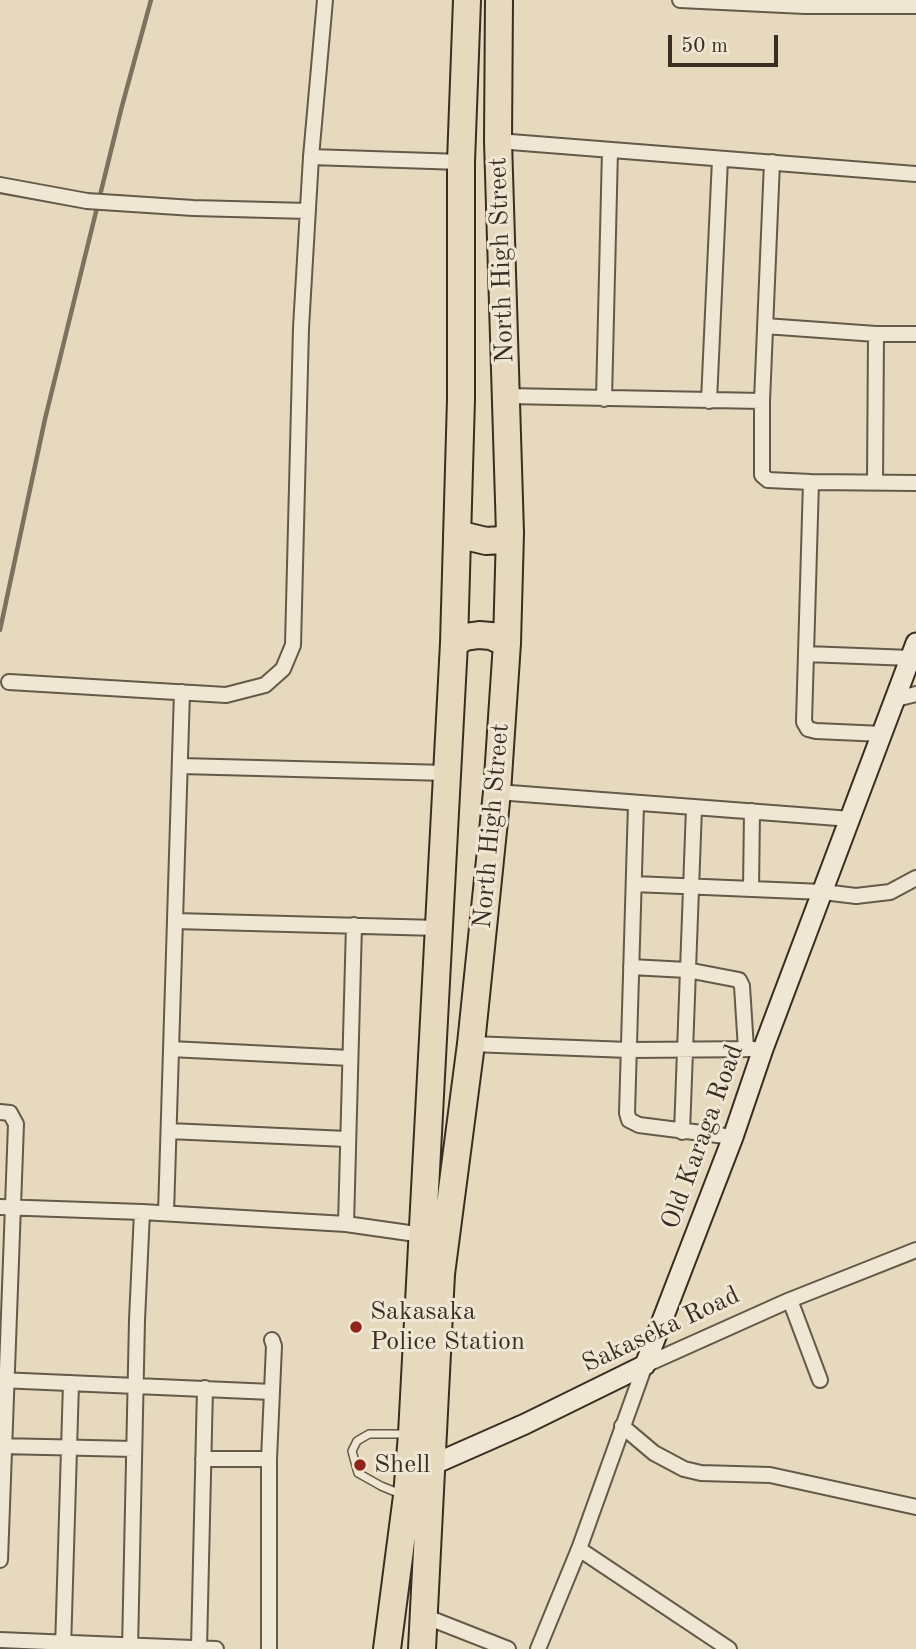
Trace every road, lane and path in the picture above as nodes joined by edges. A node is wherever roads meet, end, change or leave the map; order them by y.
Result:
1 (325, 0) edge
2 (467, 0) edge
3 (499, 0) edge
4 (680, 0) edge
5 (916, 6) edge
6 (498, 141) junction
7 (610, 150) junction
8 (312, 157) junction
9 (720, 159) junction
10 (461, 162) junction
11 (772, 162) junction
12 (916, 174) edge
13 (0, 185) edge
14 (308, 211) junction
15 (765, 326) junction
16 (876, 334) junction
17 (916, 334) edge
18 (507, 396) junction
19 (604, 399) junction
20 (709, 401) junction
21 (762, 401) junction
22 (811, 482) junction
23 (875, 482) junction
24 (916, 483) edge
25 (510, 533) junction
26 (457, 534) junction
27 (454, 643) junction
28 (507, 643) junction
29 (913, 651) edge
30 (806, 654) junction
31 (9, 682) dead end
32 (181, 692) junction
33 (916, 694) edge
34 (896, 699) junction
35 (883, 734) junction
36 (181, 766) junction
37 (447, 773) junction
38 (497, 792) junction
39 (636, 804) junction
40 (694, 808) junction
41 (752, 811) junction
42 (851, 819) junction
43 (916, 878) edge
44 (634, 884) junction
45 (690, 886) junction
46 (751, 889) junction
47 (823, 892) junction
48 (175, 921) junction
49 (354, 925) junction
50 (438, 928) junction
51 (631, 967) junction
52 (687, 970) junction
53 (471, 1044) junction
54 (171, 1049) junction
55 (629, 1049) junction
56 (755, 1049) junction
57 (685, 1050) junction
58 (350, 1058) junction
59 (0, 1112) edge
60 (169, 1131) junction
61 (682, 1132) junction
62 (733, 1137) junction
63 (347, 1139) junction
64 (7, 1207) edge
65 (142, 1212) junction
66 (166, 1213) junction
67 (346, 1224) junction
68 (424, 1235) junction
69 (916, 1250) edge
70 (790, 1300) junction
71 (272, 1339) dead end
72 (645, 1365) junction
73 (4, 1380) edge
74 (820, 1380) dead end
75 (71, 1383) junction
76 (135, 1386) junction
77 (205, 1388) junction
78 (272, 1392) junction
79 (622, 1426) junction
80 (412, 1434) junction
81 (3, 1446) edge
82 (68, 1447) junction
83 (134, 1449) junction
84 (203, 1459) junction
85 (269, 1459) junction
86 (432, 1465) junction
87 (407, 1496) junction
88 (916, 1507) edge
89 (579, 1549) junction
90 (0, 1560) edge
91 (424, 1616) junction
92 (0, 1640) edge
93 (63, 1646) edge
94 (130, 1647) edge
95 (199, 1648) edge
96 (216, 1649) edge
97 (269, 1649) edge
98 (387, 1649) edge
99 (422, 1649) edge
100 (509, 1649) edge
101 (538, 1649) edge
102 (729, 1649) edge

1 - 8 street
2 - 10 highway, North High Street
3 - 6 highway, North High Street
4 - 5 street
6 - 7 street
6 - 18 highway, North High Street
7 - 9 street
7 - 19 street
8 - 10 street
8 - 14 street
9 - 11 street
9 - 20 street
10 - 26 highway, North High Street
11 - 12 street
11 - 15 street
13 - 14 street
14 - 32 street
15 - 16 street
15 - 21 street
16 - 17 street
16 - 23 street
18 - 19 street
18 - 25 highway, North High Street
19 - 20 street
20 - 21 street
21 - 22 street
22 - 23 street
22 - 30 street
23 - 24 street
25 - 26 highway
25 - 28 highway, North High Street
26 - 27 highway, North High Street
27 - 28 highway
27 - 37 highway, North High Street
28 - 38 highway, North High Street
29 - 30 street
29 - 34 street, Old Karaga Road
30 - 35 street
31 - 32 street
32 - 36 street
33 - 34 street
34 - 35 street, Old Karaga Road
35 - 42 street, Old Karaga Road
36 - 37 street
36 - 48 street
37 - 50 highway, North High Street
38 - 39 street
38 - 53 highway, North High Street
39 - 40 street
39 - 44 street
40 - 41 street
40 - 45 street
41 - 42 street
41 - 46 street
42 - 47 street, Old Karaga Road
43 - 47 street
44 - 45 street
44 - 51 street
45 - 46 street
45 - 52 street
46 - 47 street
47 - 56 street, Old Karaga Road
48 - 49 street
48 - 54 street
49 - 50 street
49 - 58 street
50 - 68 highway, North High Street
51 - 52 street
51 - 55 street
52 - 56 street
52 - 57 street
53 - 55 street
53 - 86 highway, North High Street
54 - 58 street
54 - 60 street
55 - 57 street
55 - 61 street
56 - 57 street
56 - 62 street, Old Karaga Road
57 - 61 street
58 - 63 street
59 - 64 street
60 - 63 street
60 - 66 street
61 - 62 street
62 - 72 street, Old Karaga Road
63 - 67 street
64 - 65 street
64 - 73 street
65 - 66 street
65 - 76 street
66 - 67 street
67 - 68 street
68 - 80 highway, North High Street
69 - 70 street, Sakaseka Road
70 - 72 street, Sakaseka Road
70 - 74 street
71 - 78 street
72 - 79 street, Old Karaga Road
72 - 86 street, Sakaseka Road
73 - 75 street
73 - 81 street
75 - 76 street
75 - 82 street
76 - 77 street
76 - 83 street
77 - 78 street
77 - 84 street
78 - 85 street
79 - 88 street
79 - 89 street, Old Karaga Road
80 - 87 highway, North High Street
80 - 87 lane
81 - 82 street
81 - 90 street
82 - 83 street
82 - 93 street
83 - 94 street
84 - 85 street
84 - 95 street
85 - 97 street
86 - 91 highway, North High Street
87 - 98 highway, North High Street
89 - 101 street, Old Karaga Road
89 - 102 street
91 - 99 highway, North High Street
91 - 100 street
92 - 93 street
93 - 94 street
94 - 95 street
95 - 96 street

